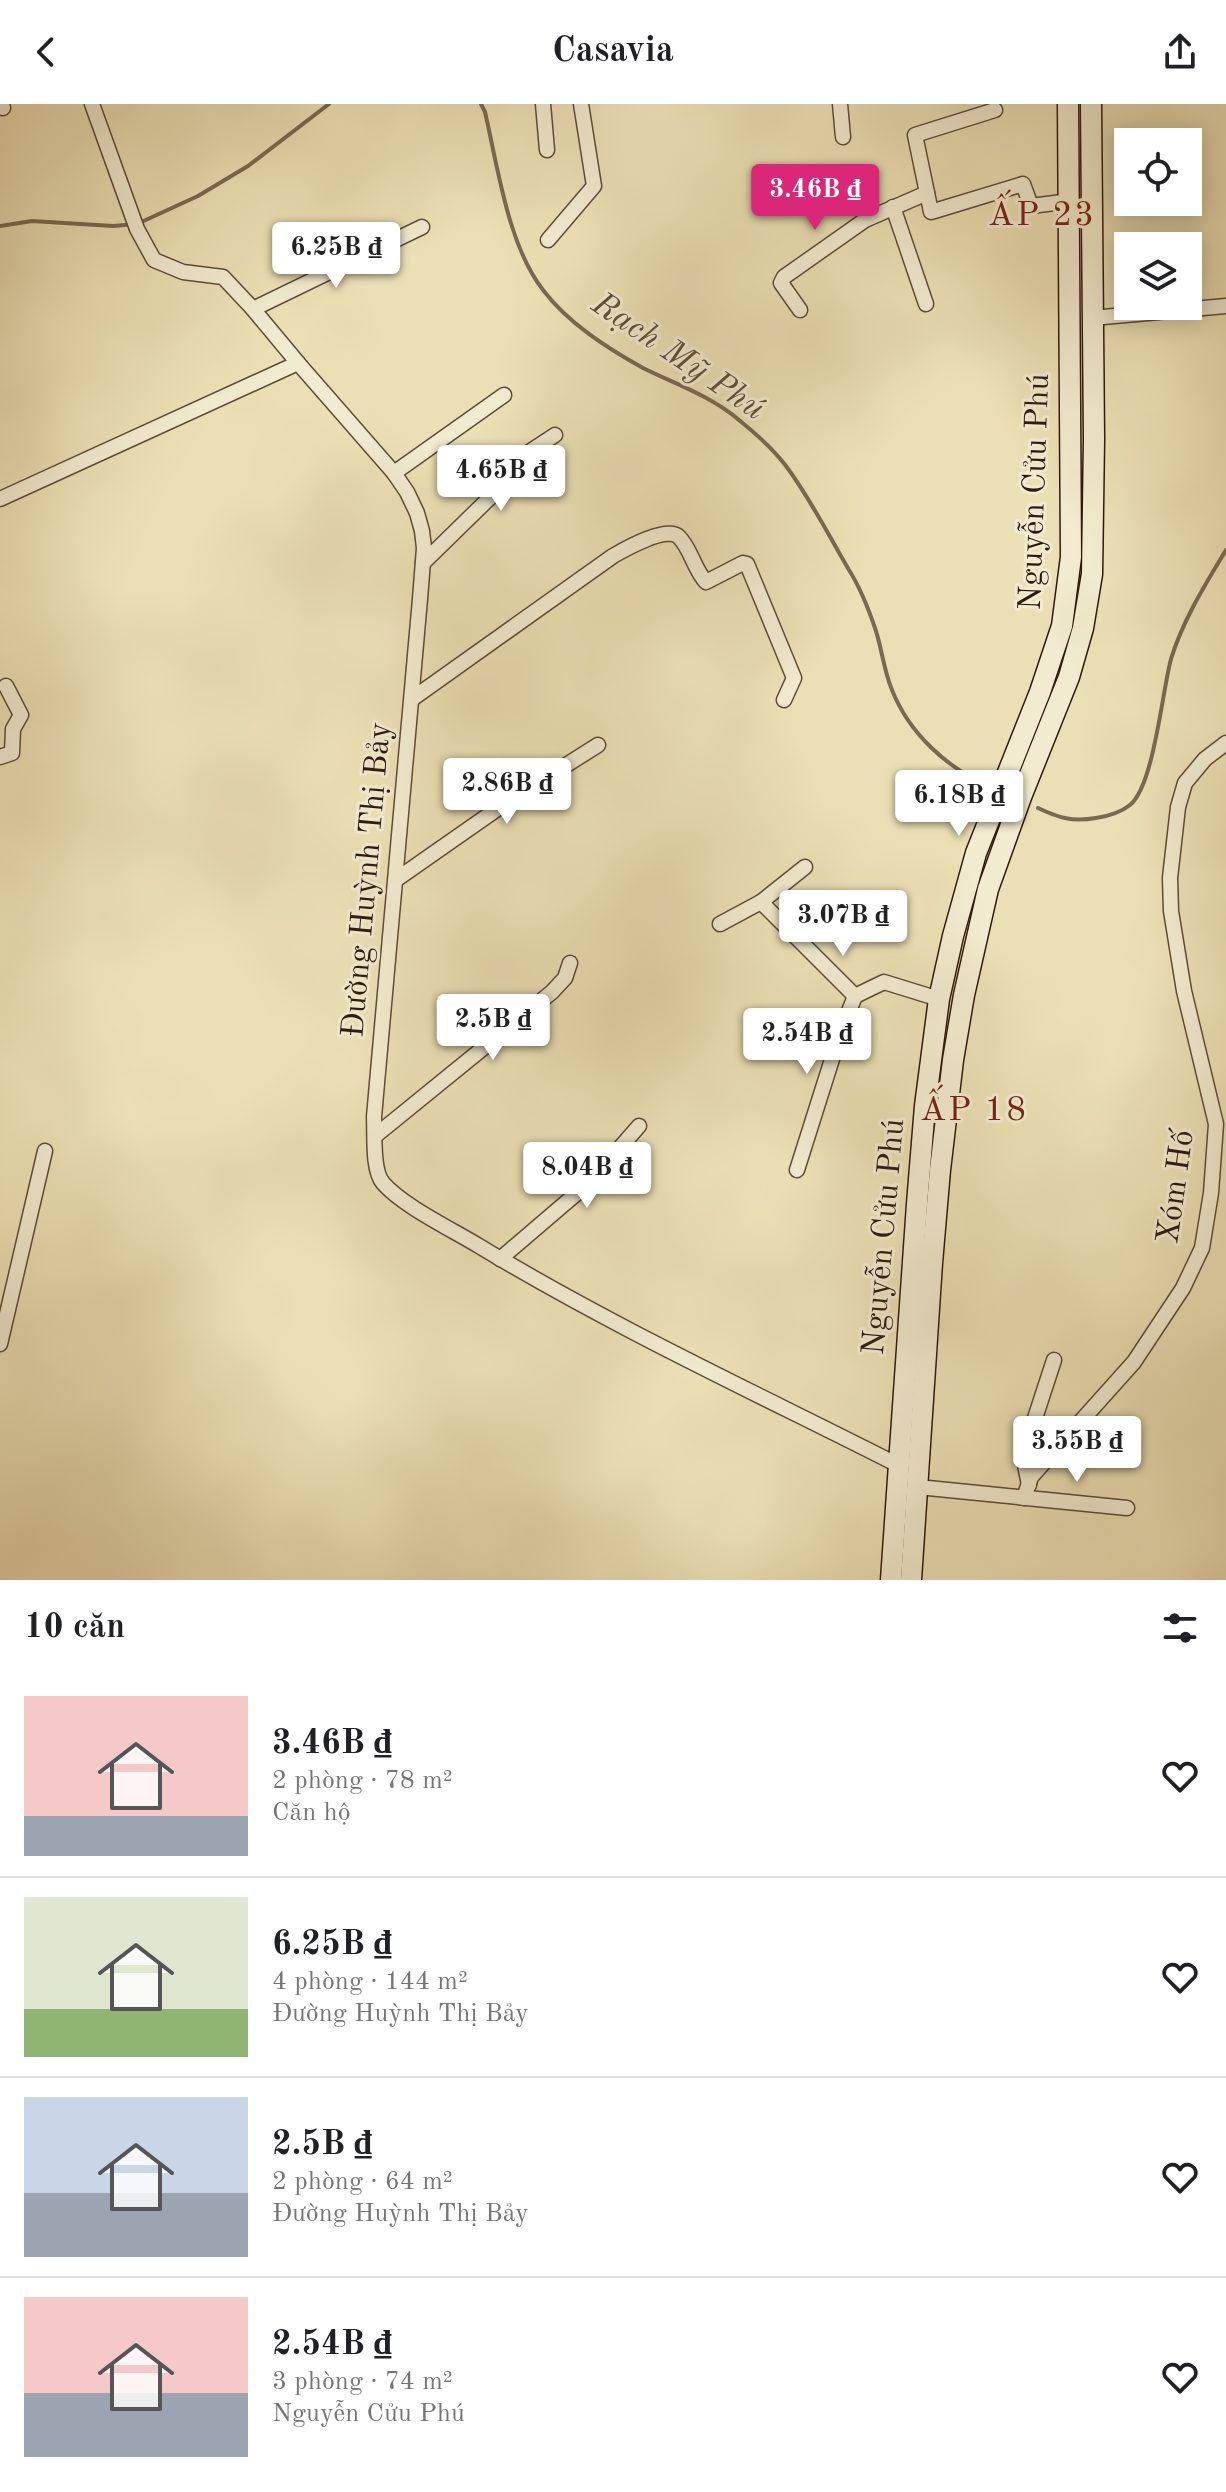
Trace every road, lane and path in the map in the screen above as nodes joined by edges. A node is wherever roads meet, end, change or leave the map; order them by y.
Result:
1 (92, 104) edge
2 (543, 104) edge
3 (581, 104) edge
4 (840, 104) edge
5 (1068, 104) edge
6 (1091, 104) edge
7 (995, 110) dead end
8 (843, 137) dead end
9 (547, 150) dead end
10 (927, 193) junction
11 (1070, 201) junction
12 (893, 207) junction
13 (422, 227) dead end
14 (548, 240) dead end
15 (926, 304) dead end
16 (1226, 306) edge
17 (253, 309) junction
18 (800, 310) dead end
19 (1092, 318) junction
20 (298, 363) junction
21 (504, 395) dead end
22 (555, 435) dead end
23 (394, 473) junction
24 (0, 499) edge
25 (423, 563) junction
26 (6, 686) dead end
27 (412, 699) junction
28 (784, 700) dead end
29 (1226, 743) edge
30 (598, 745) dead end
31 (0, 757) edge
32 (805, 867) dead end
33 (397, 879) junction
34 (761, 902) junction
35 (720, 924) dead end
36 (570, 963) dead end
37 (855, 996) junction
38 (939, 999) junction
39 (1220, 1116) edge
40 (639, 1126) dead end
41 (375, 1136) junction
42 (45, 1151) dead end
43 (797, 1170) dead end
44 (500, 1259) junction
45 (0, 1344) edge
46 (1054, 1360) dead end
47 (898, 1465) junction
48 (918, 1487) junction
49 (1027, 1492) junction
50 (1127, 1508) dead end
51 (891, 1580) edge
52 (911, 1580) edge

1 - 17 street, Đường Huỳnh Thị Bảy
2 - 9 street
3 - 14 street
4 - 8 street
5 - 11 main road, Nguyễn Cửu Phú
6 - 19 main road, Nguyễn Cửu Phú
7 - 10 street
10 - 11 street
10 - 12 street
11 - 38 main road, Nguyễn Cửu Phú
12 - 15 street
12 - 18 street
13 - 17 street
16 - 19 street
17 - 20 street, Đường Huỳnh Thị Bảy
19 - 48 main road, Nguyễn Cửu Phú
20 - 23 street, Đường Huỳnh Thị Bảy
20 - 24 street
21 - 23 street
22 - 25 street
23 - 25 street, Đường Huỳnh Thị Bảy
25 - 27 street, Đường Huỳnh Thị Bảy
26 - 31 street
27 - 28 street
27 - 33 street, Đường Huỳnh Thị Bảy
29 - 39 street, Xóm Hố
30 - 33 street
32 - 34 street
33 - 41 street, Đường Huỳnh Thị Bảy
34 - 35 street
34 - 37 street
36 - 41 street
37 - 38 street
37 - 43 street
38 - 47 main road, Nguyễn Cửu Phú
39 - 49 street, Xóm Hố
40 - 44 street
41 - 44 street, Đường Huỳnh Thị Bảy
42 - 45 street
44 - 47 street, Đường Huỳnh Thị Bảy
46 - 49 street
47 - 48 main road
47 - 51 main road, Nguyễn Cửu Phú
48 - 49 street
48 - 52 main road, Nguyễn Cửu Phú
49 - 50 street

